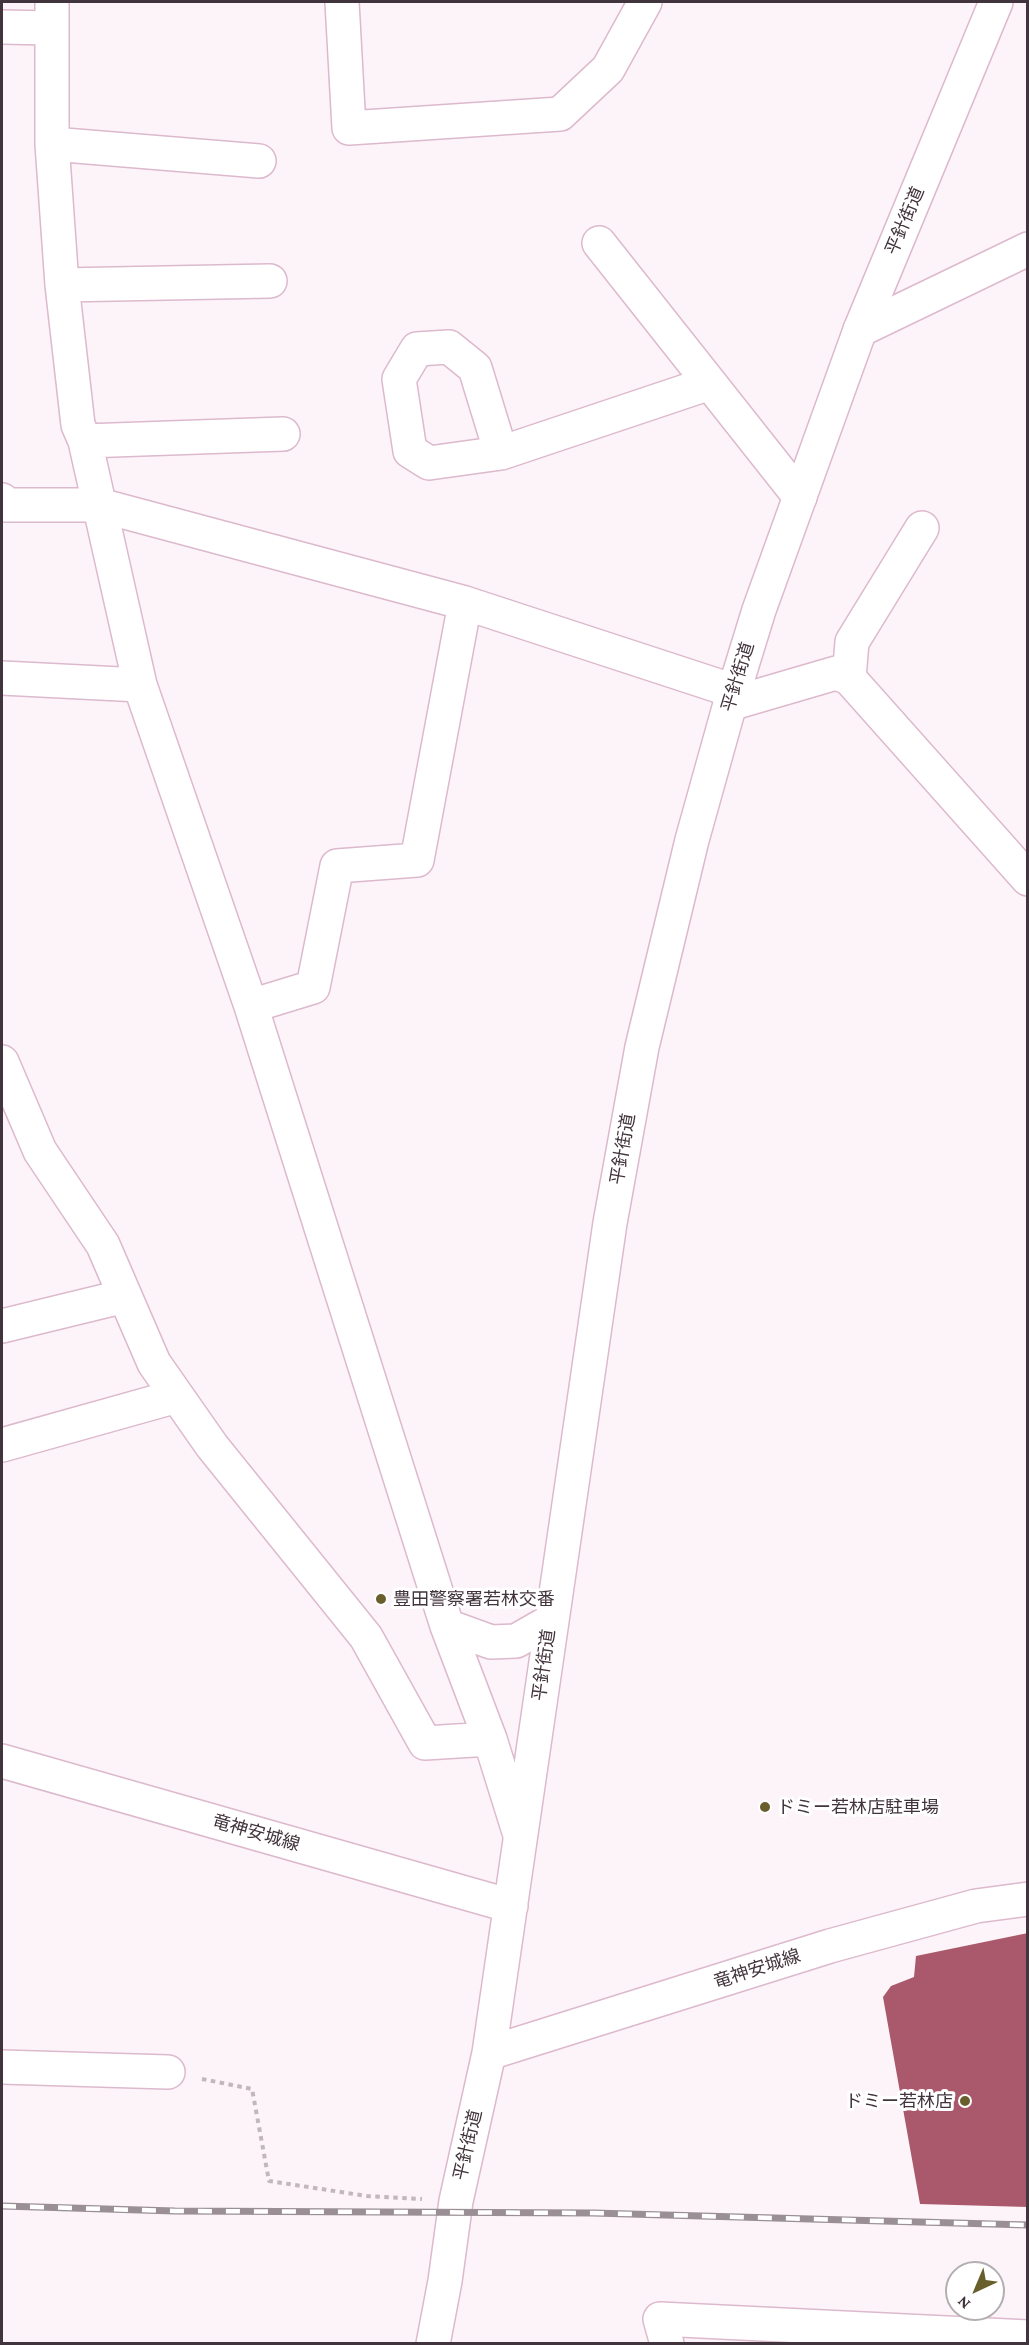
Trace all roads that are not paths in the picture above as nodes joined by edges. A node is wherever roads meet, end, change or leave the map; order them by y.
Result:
1 (342, 2) edge
2 (645, 2) edge
3 (996, 2) edge
4 (51, 15) edge
5 (2, 27) edge
6 (52, 144) junction
7 (259, 161) dead end
8 (599, 243) dead end
9 (1028, 249) edge
10 (270, 281) dead end
11 (62, 285) junction
12 (860, 330) junction
13 (710, 383) junction
14 (283, 434) dead end
15 (85, 441) junction
16 (501, 453) dead end
17 (800, 497) junction
18 (2, 500) edge
19 (99, 505) junction
20 (922, 528) dead end
21 (465, 603) junction
22 (2, 678) edge
23 (849, 678) junction
24 (140, 686) junction
25 (732, 698) junction
26 (1028, 879) edge
27 (251, 1006) junction
28 (2, 1062) edge
29 (125, 1296) junction
30 (2, 1326) edge
31 (177, 1396) junction
32 (2, 1445) edge
33 (551, 1621) junction
34 (447, 1626) junction
35 (490, 1739) junction
36 (2, 1761) edge
37 (520, 1835) junction
38 (1028, 1899) edge
39 (511, 1906) junction
40 (489, 2053) junction
41 (2, 2067) edge
42 (168, 2072) road end
43 (1028, 2337) edge
44 (433, 2343) edge
45 (667, 2343) edge

1 - 2 street
3 - 12 street, 平針街道
4 - 5 street
4 - 6 street
6 - 7 street
6 - 11 street
8 - 13 street
9 - 12 street
10 - 11 street
11 - 15 street
12 - 17 street, 平針街道
13 - 16 street
13 - 17 street
14 - 15 street
15 - 19 street
17 - 25 street, 平針街道
18 - 19 street
19 - 21 street
19 - 24 street
20 - 23 street
21 - 25 street
21 - 27 street
22 - 24 street
23 - 25 street
23 - 26 street
24 - 27 street
25 - 33 street, 平針街道
27 - 34 street
28 - 29 street
29 - 30 street
29 - 31 street
31 - 32 street
31 - 35 street
33 - 34 street
33 - 37 street, 平針街道
34 - 35 street
35 - 37 street
36 - 39 street, 竜神安城線
37 - 39 street, 平針街道
38 - 40 street, 竜神安城線
39 - 40 street, 平針街道
40 - 44 street, 平針街道
41 - 42 street
43 - 45 street

